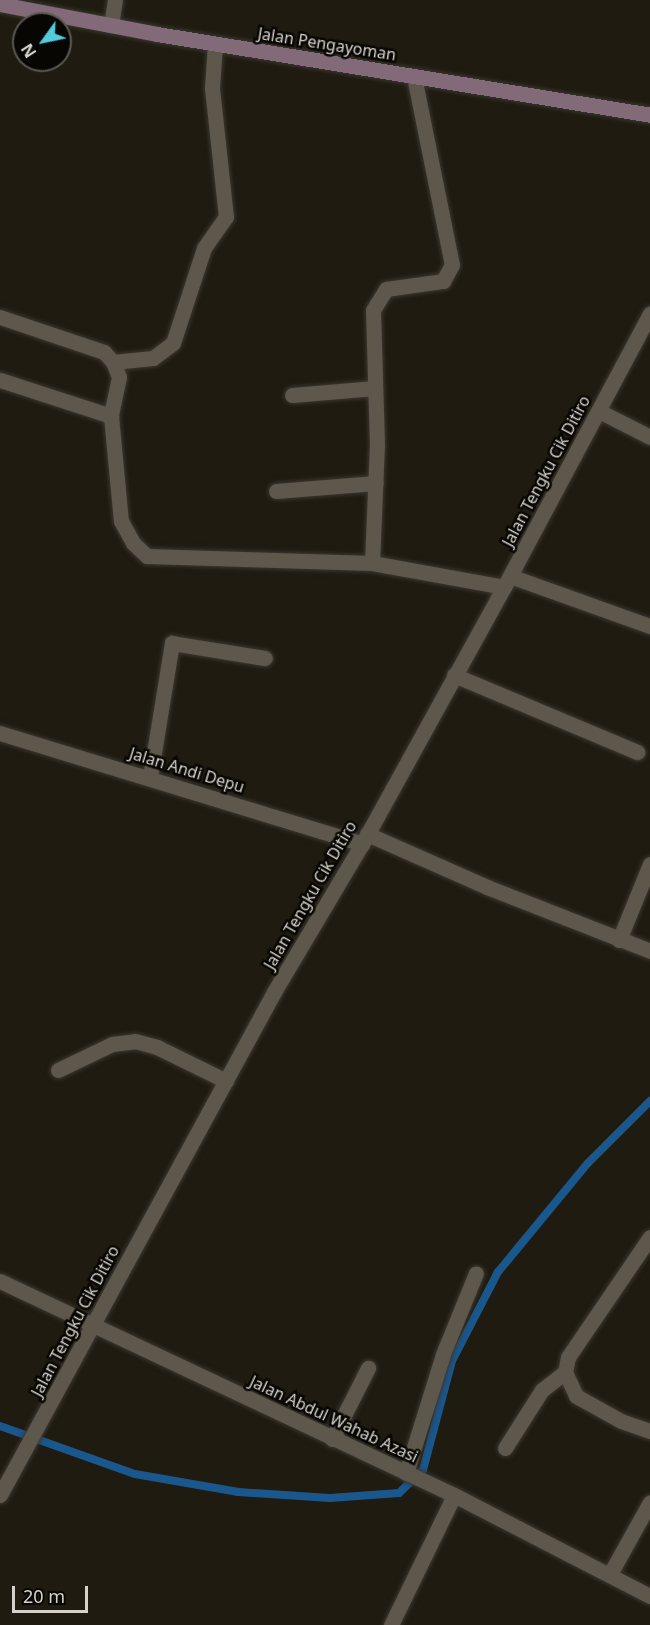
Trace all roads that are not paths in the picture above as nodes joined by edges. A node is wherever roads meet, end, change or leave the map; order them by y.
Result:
1 (115, 0) edge
2 (0, 4) edge
3 (111, 25) junction
4 (215, 44) junction
5 (414, 76) junction
6 (650, 115) edge
7 (650, 313) edge
8 (0, 317) edge
9 (113, 362) junction
10 (0, 380) edge
11 (375, 388) junction
12 (292, 395) dead end
13 (599, 411) junction
14 (111, 416) junction
15 (650, 437) edge
16 (376, 483) junction
17 (276, 491) dead end
18 (372, 563) junction
19 (507, 582) junction
20 (650, 626) edge
21 (266, 658) dead end
22 (454, 675) junction
23 (0, 733) edge
24 (637, 752) dead end
25 (150, 777) junction
26 (364, 839) junction
27 (650, 864) edge
28 (619, 940) junction
29 (650, 951) edge
30 (58, 1070) dead end
31 (226, 1082) junction
32 (650, 1237) edge
33 (476, 1273) dead end
34 (0, 1281) edge
35 (89, 1326) junction
36 (368, 1368) dead end
37 (565, 1372) junction
38 (650, 1431) edge
39 (332, 1439) junction
40 (505, 1448) dead end
41 (411, 1475) junction
42 (4, 1479) edge
43 (0, 1495) edge
44 (454, 1495) junction
45 (650, 1502) edge
46 (610, 1574) junction
47 (650, 1596) edge
48 (391, 1625) edge

1 - 3 street
2 - 3 street, Jalan Pengayoman
3 - 4 street, Jalan Pengayoman
4 - 5 street, Jalan Pengayoman
4 - 9 street
5 - 6 street, Jalan Pengayoman
5 - 11 street
7 - 13 street, Jalan Tengku Cik Ditiro
8 - 9 street
9 - 14 street
10 - 14 street
11 - 12 street
11 - 16 street
13 - 15 street
13 - 19 street, Jalan Tengku Cik Ditiro
14 - 18 street
16 - 17 street
16 - 18 street
18 - 19 street
19 - 20 street
19 - 22 street, Jalan Tengku Cik Ditiro
21 - 25 street
22 - 24 street
22 - 26 street, Jalan Tengku Cik Ditiro
23 - 25 street, Jalan Andi Depu
25 - 26 street, Jalan Andi Depu
26 - 28 street, Jalan Andi Depu
26 - 31 street, Jalan Tengku Cik Ditiro
27 - 28 street
28 - 29 street, Jalan Andi Depu
30 - 31 street
31 - 35 street, Jalan Tengku Cik Ditiro
32 - 37 street
33 - 41 street
34 - 35 street, Jalan Abdul Wahab Azasi
35 - 39 street, Jalan Abdul Wahab Azasi
35 - 42 street, Jalan Tengku Cik Ditiro
36 - 39 street
37 - 38 street
37 - 40 street
39 - 41 street, Jalan Abdul Wahab Azasi
41 - 44 street, Jalan Abdul Wahab Azasi
42 - 43 street, Jalan Tengku Cik Ditiro
44 - 46 street, Jalan Abdul Wahab Azasi
44 - 48 street
45 - 46 street
46 - 47 street, Jalan Abdul Wahab Azasi

